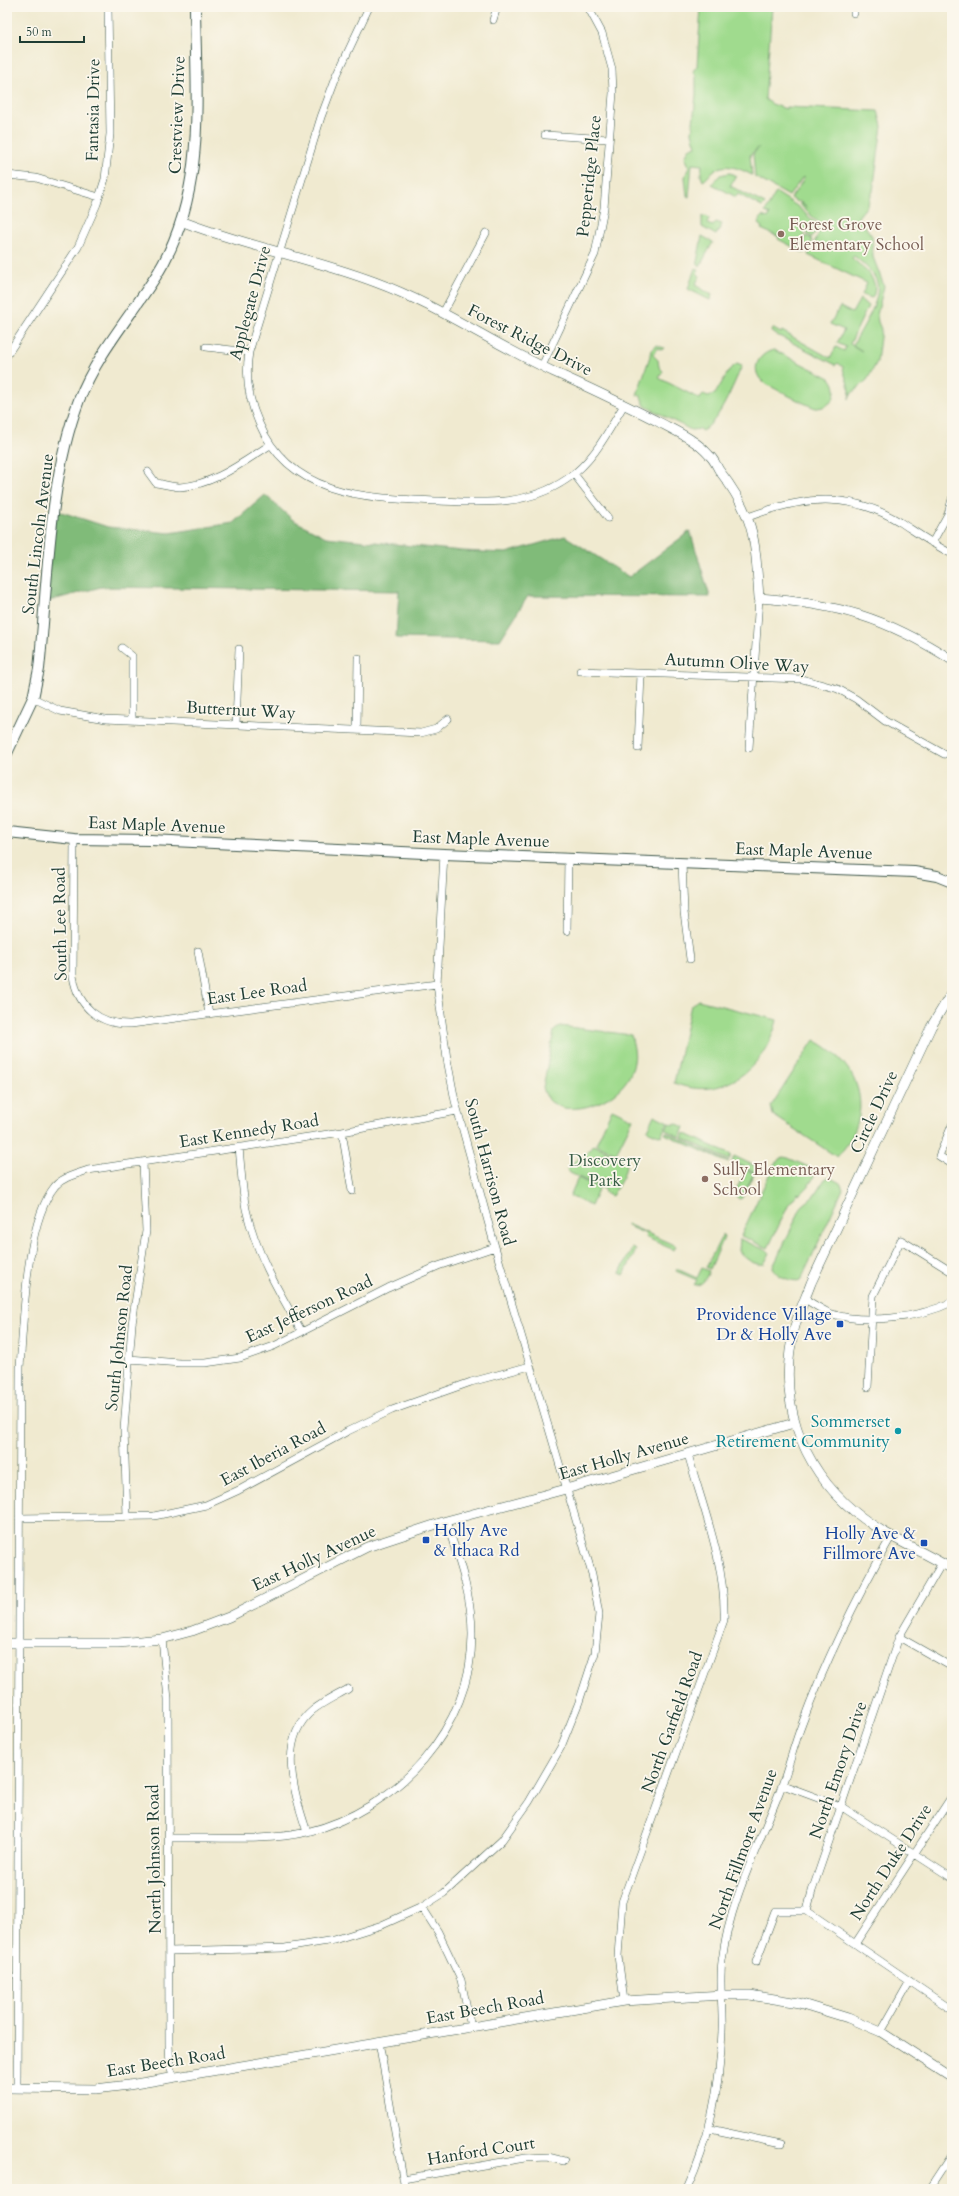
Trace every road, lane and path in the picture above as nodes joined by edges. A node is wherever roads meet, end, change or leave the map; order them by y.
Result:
1 (108, 7) edge
2 (195, 7) edge
3 (369, 7) edge
4 (498, 7) edge
5 (588, 7) edge
6 (493, 20) dead end
7 (545, 135) dead end
8 (609, 139) junction
9 (7, 175) edge
10 (99, 197) junction
11 (181, 221) junction
12 (486, 233) dead end
13 (279, 251) junction
14 (134, 307) joint
15 (443, 313) junction
16 (206, 347) dead end
17 (249, 352) junction
18 (7, 355) edge
19 (542, 366) junction
20 (624, 405) junction
21 (270, 444) junction
22 (148, 472) dead end
23 (574, 474) junction
24 (952, 499) edge
25 (748, 517) junction
26 (608, 518) dead end
27 (932, 543) junction
28 (952, 554) edge
29 (759, 598) junction
30 (122, 648) dead end
31 (239, 649) dead end
32 (358, 658) dead end
33 (952, 660) edge
34 (580, 671) dead end
35 (641, 674) junction
36 (754, 676) junction
37 (33, 698) junction
38 (448, 719) dead end
39 (132, 720) junction
40 (236, 724) junction
41 (357, 730) junction
42 (638, 748) dead end
43 (749, 748) dead end
44 (7, 753) edge
45 (944, 754) dead end
46 (7, 832) edge
47 (74, 839) junction
48 (444, 854) junction
49 (568, 858) junction
50 (682, 863) junction
51 (952, 882) edge
52 (567, 931) dead end
53 (198, 951) dead end
54 (690, 959) dead end
55 (437, 984) junction
56 (952, 992) edge
57 (85, 1006) joint
58 (209, 1014) junction
59 (457, 1111) junction
60 (952, 1125) edge
61 (342, 1132) junction
62 (239, 1147) junction
63 (143, 1163) junction
64 (952, 1164) edge
65 (352, 1191) dead end
66 (495, 1247) junction
67 (952, 1272) edge
68 (805, 1299) junction
69 (952, 1302) edge
70 (872, 1319) junction
71 (302, 1332) junction
72 (129, 1358) junction
73 (530, 1366) junction
74 (868, 1387) dead end
75 (794, 1424) junction
76 (688, 1454) junction
77 (566, 1489) junction
78 (127, 1516) junction
79 (19, 1518) junction
80 (446, 1522) junction
81 (892, 1535) junction
82 (942, 1563) junction
83 (952, 1569) edge
84 (899, 1637) junction
85 (162, 1639) junction
86 (7, 1643) edge
87 (18, 1643) junction
88 (952, 1667) edge
89 (348, 1689) dead end
90 (783, 1785) junction
91 (952, 1796) edge
92 (842, 1807) junction
93 (307, 1832) junction
94 (169, 1838) junction
95 (915, 1852) junction
96 (952, 1878) edge
97 (422, 1907) junction
98 (807, 1911) junction
99 (855, 1944) junction
100 (170, 1951) junction
101 (756, 1962) dead end
102 (910, 1981) junction
103 (722, 1995) junction
104 (624, 2001) junction
105 (952, 2010) edge
106 (471, 2027) junction
107 (881, 2032) junction
108 (379, 2042) junction
109 (174, 2078) junction
110 (952, 2078) edge
111 (7, 2088) edge
112 (17, 2088) junction
113 (710, 2128) junction
114 (781, 2144) dead end
115 (952, 2154) edge
116 (564, 2161) dead end
117 (403, 2179) junction
118 (405, 2189) edge
119 (687, 2189) edge
120 (929, 2189) edge

1 - 10 street, Fantasia Drive
2 - 11 main road, Crestview Drive
3 - 13 street, Applegate Drive
4 - 6 street
5 - 8 street, Pepperidge Place
7 - 8 street
8 - 19 street, Pepperidge Place
9 - 10 street
10 - 18 street, Fantasia Drive
11 - 13 street, Forest Ridge Drive
11 - 14 main road, Crestview Drive
12 - 15 street
13 - 15 street, Forest Ridge Drive
13 - 17 street, Applegate Drive
14 - 37 main road, South Lincoln Avenue
15 - 19 street, Forest Ridge Drive
16 - 17 street
17 - 21 street, Applegate Drive
19 - 20 street, Forest Ridge Drive
20 - 23 street, Applegate Drive
20 - 25 street, Forest Ridge Drive
21 - 22 street
21 - 23 street, Applegate Drive
23 - 26 street
24 - 27 street
25 - 27 street
25 - 29 street, Forest Ridge Drive
27 - 28 street
29 - 33 street
29 - 36 street
30 - 39 street
31 - 40 street
32 - 41 street
34 - 35 street, Autumn Olive Way
35 - 36 street, Autumn Olive Way
35 - 42 street
36 - 43 street
36 - 45 street, Autumn Olive Way
37 - 39 street, Butternut Way
37 - 44 main road, South Lincoln Avenue
38 - 41 street, Butternut Way
39 - 40 street, Butternut Way
40 - 41 street, Butternut Way
46 - 47 main road, East Maple Avenue
47 - 48 main road, East Maple Avenue
47 - 57 street, South Lee Road
48 - 49 main road, East Maple Avenue
48 - 55 street, South Harrison Road
49 - 50 main road, East Maple Avenue
49 - 52 street
50 - 51 main road, East Maple Avenue
50 - 54 street
53 - 58 street
55 - 58 street, East Lee Road
55 - 59 street, South Harrison Road
56 - 68 street, Circle Drive
57 - 58 street, East Lee Road
59 - 61 street, East Kennedy Road
59 - 66 street, South Harrison Road
60 - 64 street
61 - 62 street, East Kennedy Road
61 - 65 street
62 - 63 street, East Kennedy Road
62 - 71 street
63 - 72 street, South Johnson Road
63 - 79 street, East Kennedy Road
66 - 71 street, East Jefferson Road
66 - 73 street, South Harrison Road
67 - 70 street
68 - 70 street
68 - 75 street, Circle Drive
69 - 70 street
70 - 74 street
71 - 72 street, East Jefferson Road
72 - 78 street, South Johnson Road
73 - 77 street, South Harrison Road
73 - 78 street, East Iberia Road
75 - 76 street, East Holly Avenue
75 - 81 street, Circle Drive
76 - 77 street, East Holly Avenue
76 - 104 street, North Garfield Road
77 - 80 street, East Holly Avenue
77 - 97 street, South Harrison Road
78 - 79 street, East Iberia Road
79 - 87 street
80 - 85 street, East Holly Avenue
80 - 93 street
81 - 82 street
81 - 90 street, North Fillmore Avenue
82 - 83 street
82 - 84 street, North Emory Drive
84 - 88 street
84 - 92 street, North Emory Drive
85 - 87 street, East Holly Avenue
85 - 94 street, North Johnson Road
86 - 87 street, East Holly Avenue
87 - 112 street
89 - 93 street
90 - 92 street
90 - 103 street, North Fillmore Avenue
91 - 95 street, North Duke Drive
92 - 95 street
92 - 98 street, North Emory Drive
93 - 94 street
94 - 100 street, North Johnson Road
95 - 96 street
95 - 99 street, North Duke Drive
97 - 100 street, South Harrison Road
97 - 106 street
98 - 99 street
98 - 101 street
99 - 102 street
100 - 109 street, North Johnson Road
102 - 105 street
102 - 107 street
103 - 104 street, East Beech Road
103 - 107 street, East Beech Road
103 - 113 street, North Fillmore Avenue
104 - 106 street, East Beech Road
106 - 108 street, East Beech Road
107 - 110 street, East Beech Road
108 - 109 street, East Beech Road
108 - 117 street
109 - 112 street, East Beech Road
111 - 112 street, East Beech Road
113 - 114 street
113 - 119 street, North Fillmore Avenue
115 - 120 street
116 - 117 street, Hanford Court
117 - 118 street

